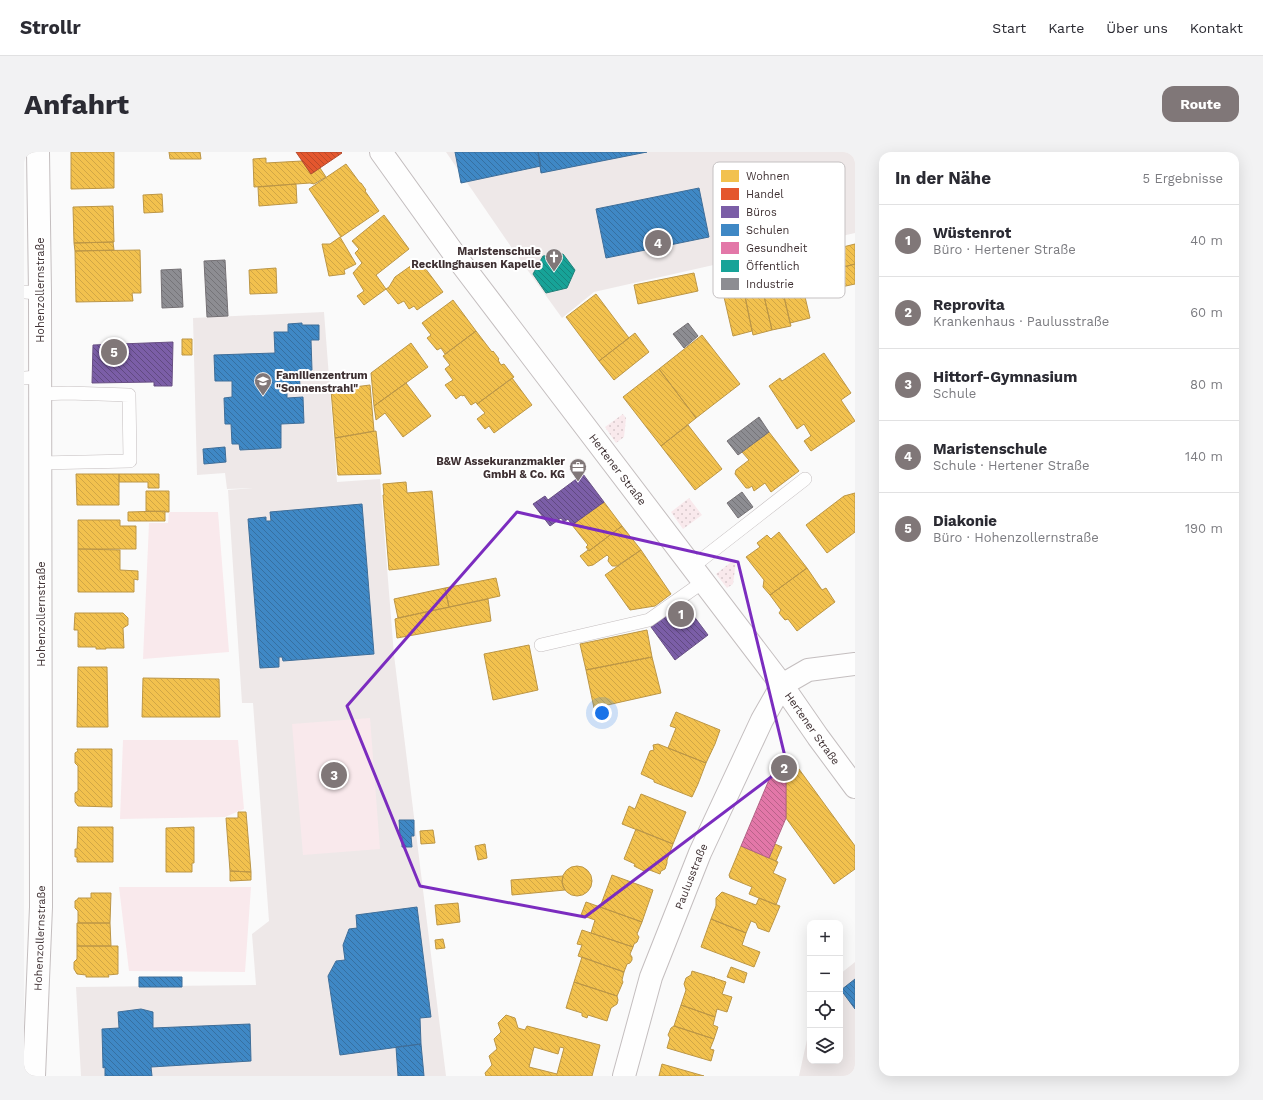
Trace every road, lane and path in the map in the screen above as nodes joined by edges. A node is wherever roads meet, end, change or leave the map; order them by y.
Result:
1 (38, 152) edge
2 (381, 152) edge
3 (32, 292) edge
4 (35, 383) edge
5 (40, 463) junction
6 (805, 478) dead end
7 (698, 574) junction
8 (541, 645) dead end
9 (855, 664) edge
10 (782, 685) junction
11 (855, 787) edge
12 (34, 1076) edge
13 (624, 1076) edge

1 - 3 main road, Hohenzollernstraße
2 - 7 main road, Hertener Straße
3 - 4 main road, Hohenzollernstraße
4 - 5 main road, Hohenzollernstraße
4 - 5 lane
5 - 12 main road, Hohenzollernstraße
6 - 7 lane
7 - 8 lane
7 - 10 main road, Hertener Straße
9 - 10 main road
10 - 11 main road, Hertener Straße
10 - 13 main road, Paulusstraße

